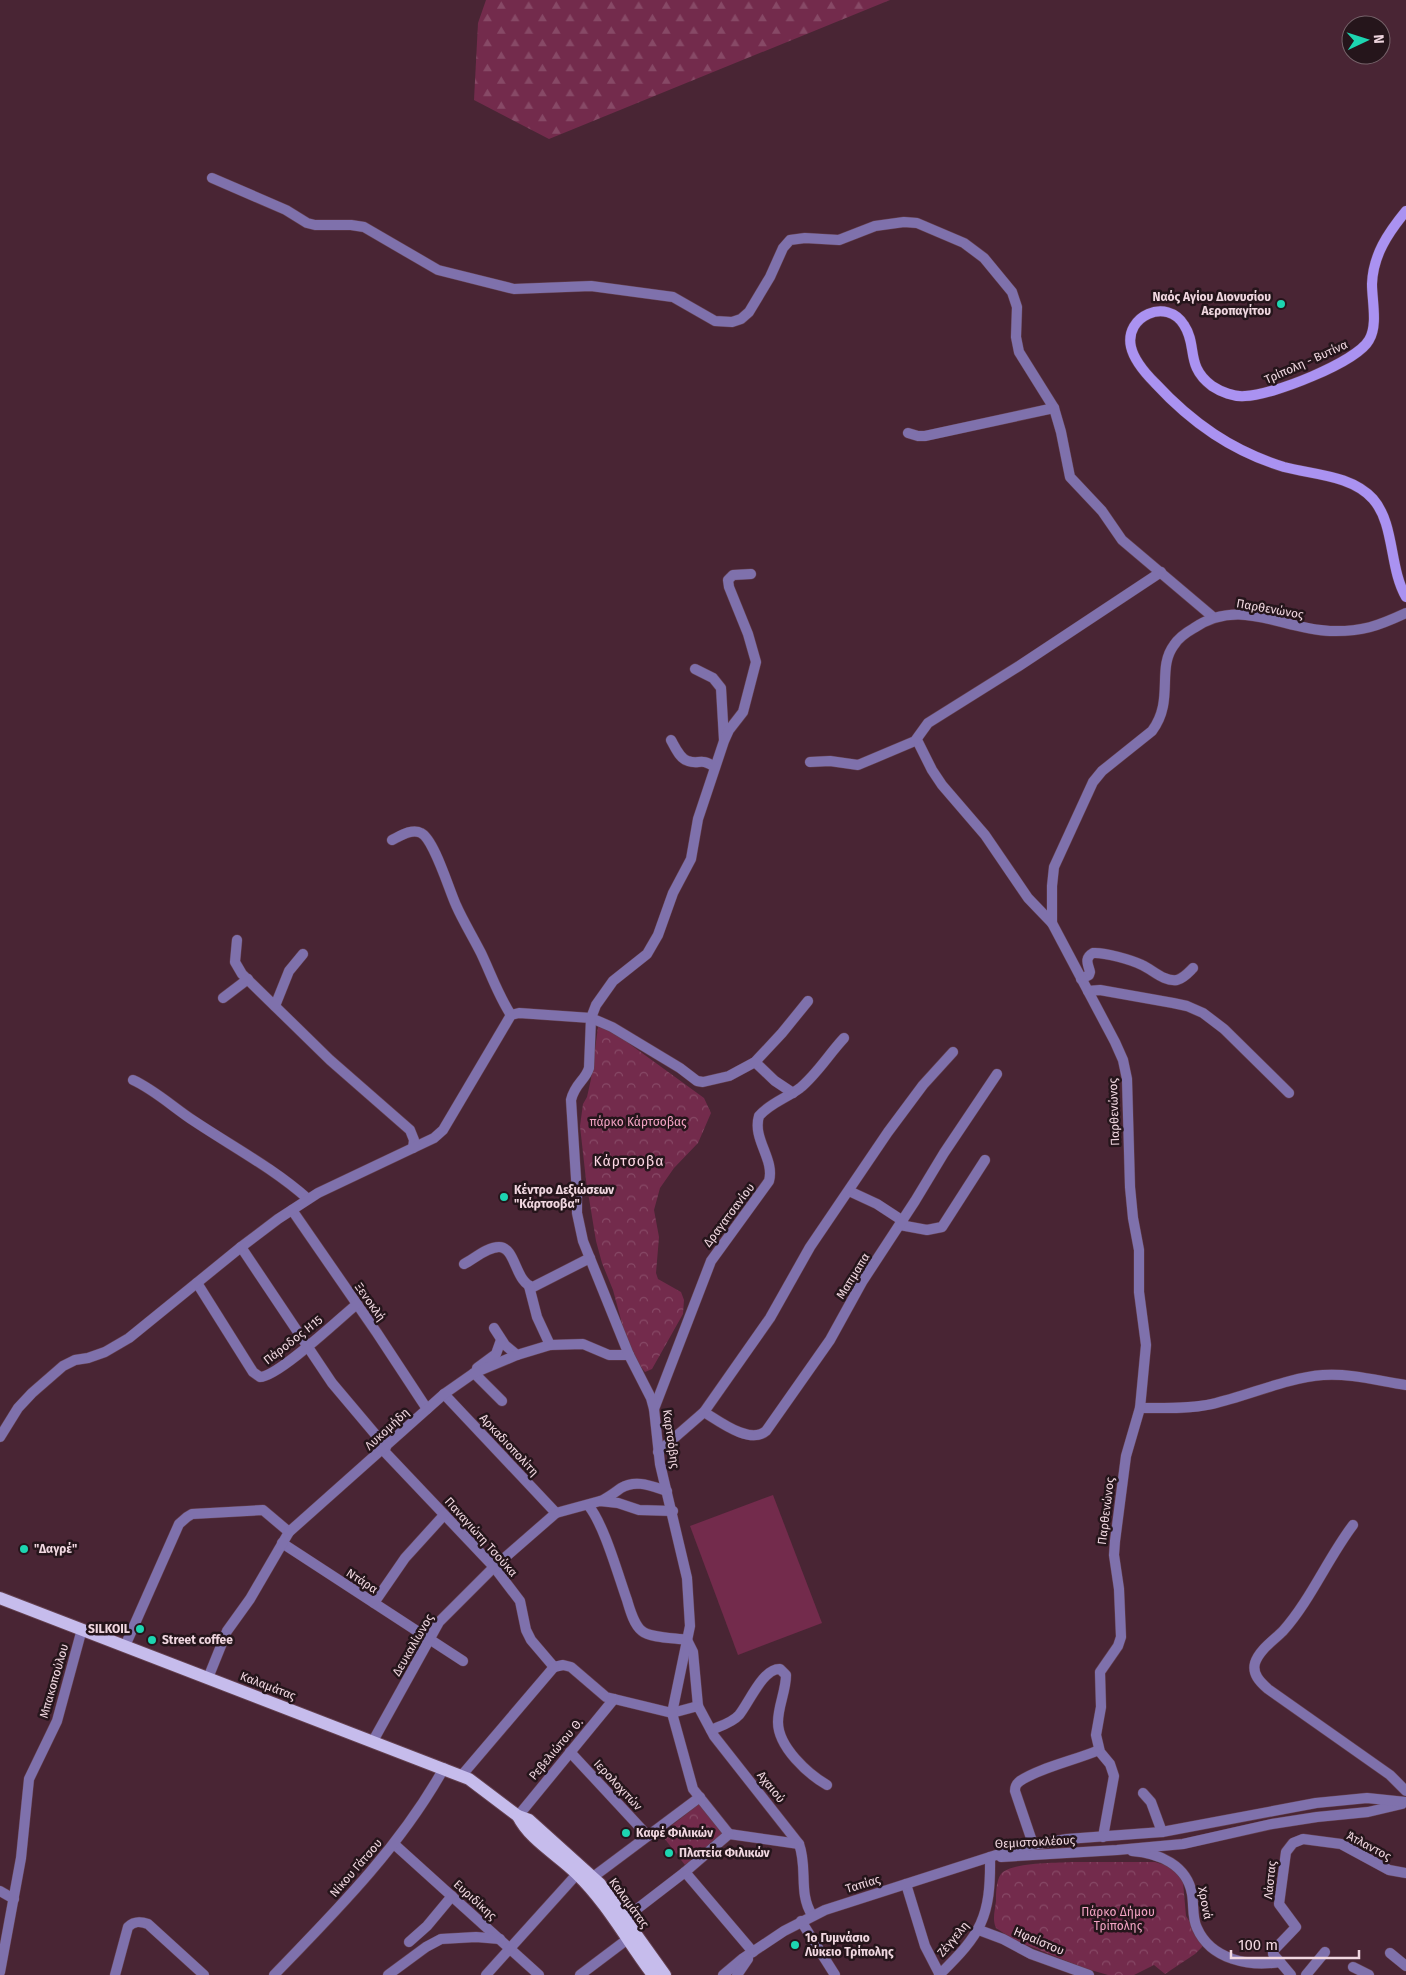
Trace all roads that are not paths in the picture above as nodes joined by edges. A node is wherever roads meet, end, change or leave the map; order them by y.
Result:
1 (212, 178) dead end
2 (1406, 211) edge
3 (1054, 408) junction
4 (908, 433) dead end
5 (1161, 572) junction
6 (751, 574) dead end
7 (1406, 597) edge
8 (1406, 613) edge
9 (1214, 617) junction
10 (695, 669) dead end
11 (671, 740) dead end
12 (917, 740) junction
13 (724, 741) junction
14 (810, 762) dead end
15 (715, 767) junction
16 (392, 840) dead end
17 (1052, 923) junction
18 (237, 940) dead end
19 (303, 954) dead end
20 (1193, 968) dead end
21 (1081, 979) junction
22 (248, 980) junction
23 (1088, 991) junction
24 (223, 998) dead end
25 (808, 1001) dead end
26 (275, 1006) junction
27 (511, 1015) junction
28 (591, 1018) junction
29 (844, 1038) dead end
30 (953, 1052) dead end
31 (755, 1062) junction
32 (997, 1074) dead end
33 (133, 1080) dead end
34 (793, 1093) junction
35 (1289, 1093) dead end
36 (413, 1148) junction
37 (985, 1160) dead end
38 (849, 1191) junction
39 (308, 1199) junction
40 (292, 1210) junction
41 (902, 1223) junction
42 (241, 1247) junction
43 (590, 1258) junction
44 (464, 1264) dead end
45 (197, 1283) junction
46 (528, 1286) junction
47 (356, 1304) junction
48 (494, 1328) dead end
49 (501, 1340) junction
50 (550, 1345) junction
51 (308, 1346) junction
52 (517, 1355) junction
53 (629, 1355) junction
54 (474, 1373) junction
55 (1406, 1385) edge
56 (444, 1394) junction
57 (502, 1401) dead end
58 (1140, 1408) junction
59 (426, 1409) junction
60 (654, 1409) junction
61 (704, 1412) junction
62 (0, 1437) edge
63 (384, 1449) junction
64 (658, 1452) junction
65 (667, 1491) junction
66 (600, 1501) junction
67 (588, 1505) junction
68 (673, 1511) junction
69 (556, 1513) junction
70 (444, 1515) junction
71 (1353, 1525) dead end
72 (289, 1532) junction
73 (282, 1543) junction
74 (494, 1567) junction
75 (0, 1598) edge
76 (374, 1603) junction
77 (82, 1630) junction
78 (429, 1639) junction
79 (686, 1640) junction
80 (125, 1646) junction
81 (463, 1661) dead end
82 (554, 1667) junction
83 (208, 1678) junction
84 (614, 1699) junction
85 (698, 1706) junction
86 (672, 1712) junction
87 (711, 1730) junction
88 (373, 1741) junction
89 (1099, 1750) junction
90 (570, 1752) junction
91 (444, 1768) junction
92 (462, 1775) junction
93 (827, 1785) dead end
94 (1406, 1791) edge
95 (1144, 1793) dead end
96 (700, 1797) junction
97 (1406, 1802) edge
98 (518, 1816) junction
99 (1162, 1832) junction
100 (729, 1834) junction
101 (648, 1836) junction
102 (1103, 1837) junction
103 (394, 1844) junction
104 (799, 1844) junction
105 (1033, 1844) junction
106 (1291, 1844) joint
107 (1117, 1850) junction
108 (990, 1857) junction
109 (685, 1872) junction
110 (577, 1874) junction
111 (1406, 1874) edge
112 (593, 1878) junction
113 (906, 1884) junction
114 (0, 1891) edge
115 (452, 1896) junction
116 (14, 1899) junction
117 (812, 1915) junction
118 (624, 1919) junction
119 (800, 1921) junction
120 (979, 1930) junction
121 (631, 1937) junction
122 (500, 1939) junction
123 (409, 1942) dead end
124 (511, 1948) junction
125 (753, 1952) junction
126 (1325, 1952) dead end
127 (1390, 1953) dead end
128 (1280, 1962) junction
129 (1406, 1966) edge
130 (1353, 1967) dead end
131 (0, 1972) edge
132 (115, 1975) edge
133 (204, 1975) edge
134 (274, 1975) edge
135 (388, 1975) edge
136 (486, 1975) edge
137 (539, 1975) edge
138 (580, 1975) edge
139 (653, 1975) edge
140 (666, 1975) edge
141 (723, 1975) edge
142 (737, 1975) edge
143 (834, 1975) edge
144 (940, 1975) edge
145 (1089, 1975) edge
146 (1291, 1975) edge
147 (1306, 1975) edge
148 (1369, 1975) edge

1 - 3 street
2 - 7 main road, Τρίπολη - Βυτίνα
3 - 4 street
3 - 5 street
5 - 9 street
5 - 12 street
6 - 13 street
8 - 9 street, Παρθενώνος
9 - 17 street, Παρθενώνος
10 - 13 street
11 - 15 street
12 - 14 street
12 - 17 street
13 - 15 street
15 - 28 street
16 - 27 street
17 - 21 street, Παρθενώνος
18 - 22 street
19 - 26 street
20 - 21 street
21 - 23 street, Παρθενώνος
22 - 24 street
22 - 26 street
23 - 35 street
23 - 58 street, Παρθενώνος
25 - 31 street
26 - 36 street
27 - 28 street
27 - 36 street
28 - 31 street
28 - 43 street, Καρτσόβης
29 - 34 street, Δραγατσανίου
30 - 38 street
31 - 34 street
32 - 41 street, Μαπμαπα
33 - 39 street
34 - 60 street, Δραγατσανίου
36 - 39 street
37 - 41 street
38 - 41 street
38 - 61 street
39 - 40 street
40 - 42 street
40 - 47 street, Ξενοκλή
41 - 61 street, Μαπμαπα
42 - 45 street
42 - 51 street, Παναγιώτη Τσούκα
43 - 46 street
43 - 53 street, Καρτσόβης
44 - 46 street
45 - 51 street, Πάροδος Η15
45 - 62 street
46 - 50 street
47 - 51 street, Πάροδος Η15
47 - 59 street, Ξενοκλή
48 - 49 street
49 - 52 street
49 - 54 street
50 - 52 street
50 - 53 street
51 - 63 street, Παναγιώτη Τσούκα
52 - 54 street
53 - 60 street, Καρτσόβης
54 - 56 street, Λυκομήδη
54 - 57 street
55 - 58 street
56 - 59 street, Λυκομήδη
56 - 69 street, Αρκαδιοπολίτη
58 - 89 street, Παρθενώνος
59 - 63 street, Λυκομήδη
60 - 64 street, Καρτσόβης
61 - 64 street
63 - 70 street, Παναγιώτη Τσούκα
63 - 72 street, Λυκομήδη
64 - 65 street, Καρτσόβης
65 - 66 street
65 - 68 street, Καρτσόβης
66 - 67 street
66 - 68 street
67 - 69 street
67 - 79 street
68 - 79 street, Καρτσόβης
69 - 74 street, Δευκαλίωνος
70 - 74 street, Παναγιώτη Τσούκα
70 - 76 street
71 - 94 street
72 - 73 street, Λυκομήδη
72 - 80 street
73 - 76 street, Ντάρα
73 - 83 street, Λυκομήδη
74 - 78 street, Δευκαλίωνος
74 - 82 street, Παναγιώτη Τσούκα
75 - 77 main road, Καλαμάτας
76 - 78 street, Ντάρα
77 - 80 main road, Καλαμάτας
77 - 116 street, Μπακοπούλου
78 - 81 street, Ντάρα
78 - 88 street, Δευκαλίωνος
79 - 85 street
79 - 86 street, Καρτσόβης
80 - 83 main road, Καλαμάτας
82 - 84 street
82 - 92 street
83 - 88 main road, Καλαμάτας
84 - 86 street
84 - 90 street, Ρεβελιώτου Θ.
85 - 86 street
85 - 87 street, Αχαιού
86 - 96 street, Καρτσόβης
87 - 93 street
87 - 104 street, Αχαιού
88 - 91 main road, Καλαμάτας
89 - 102 street, Παρθενώνος
89 - 105 street
90 - 98 street, Ρεβελιώτου Θ.
90 - 101 street, Ιερολοχιτών
91 - 92 main road, Καλαμάτας
91 - 103 street, Νίκου Γάτσου
92 - 98 main road, Καλαμάτας
95 - 99 street
96 - 100 street, Καρτσόβης
96 - 101 street
97 - 99 street, Θεμιστοκλέους
97 - 107 street, Θεμιστοκλέους
98 - 110 main road, Καλαμάτας
98 - 112 main road, Καλαμάτας
99 - 102 street, Θεμιστοκλέους
100 - 104 street
100 - 109 street
101 - 112 street
102 - 105 street, Θεμιστοκλέους
103 - 115 street, Ευριδίκης
103 - 134 street, Νίκου Γάτσου
104 - 117 street, Αχαιού
105 - 108 street, Θεμιστοκλέους
106 - 111 street, Άτλαντος
106 - 128 street, Λάστας
107 - 108 street, Θεμιστοκλέους
107 - 128 street, Χρονά
108 - 113 street, Ταπίας
108 - 120 street, Ζέγγελη
109 - 118 street
109 - 125 street
110 - 121 main road, Καλαμάτας
110 - 124 street
112 - 118 main road, Καλαμάτας
113 - 117 street, Ταπίας
113 - 144 street
114 - 116 street
115 - 122 street, Ευριδίκης
115 - 123 street
116 - 131 street, Μπακοπούλου
117 - 119 street, Ταπίας
118 - 121 main road, Καλαμάτας
119 - 125 street, Ταπίας
119 - 143 street
120 - 144 street, Ζέγγελη
120 - 145 street, Ηφαίστου
121 - 138 street
121 - 139 main road, Καλαμάτας
121 - 140 main road, Καλαμάτας
122 - 124 street, Ευριδίκης
122 - 135 street
124 - 136 street
124 - 137 street, Ευριδίκης
125 - 141 street, Ταπίας
125 - 142 street, Ταπίας
126 - 147 street
127 - 129 street
128 - 146 street
130 - 148 street
132 - 133 street

